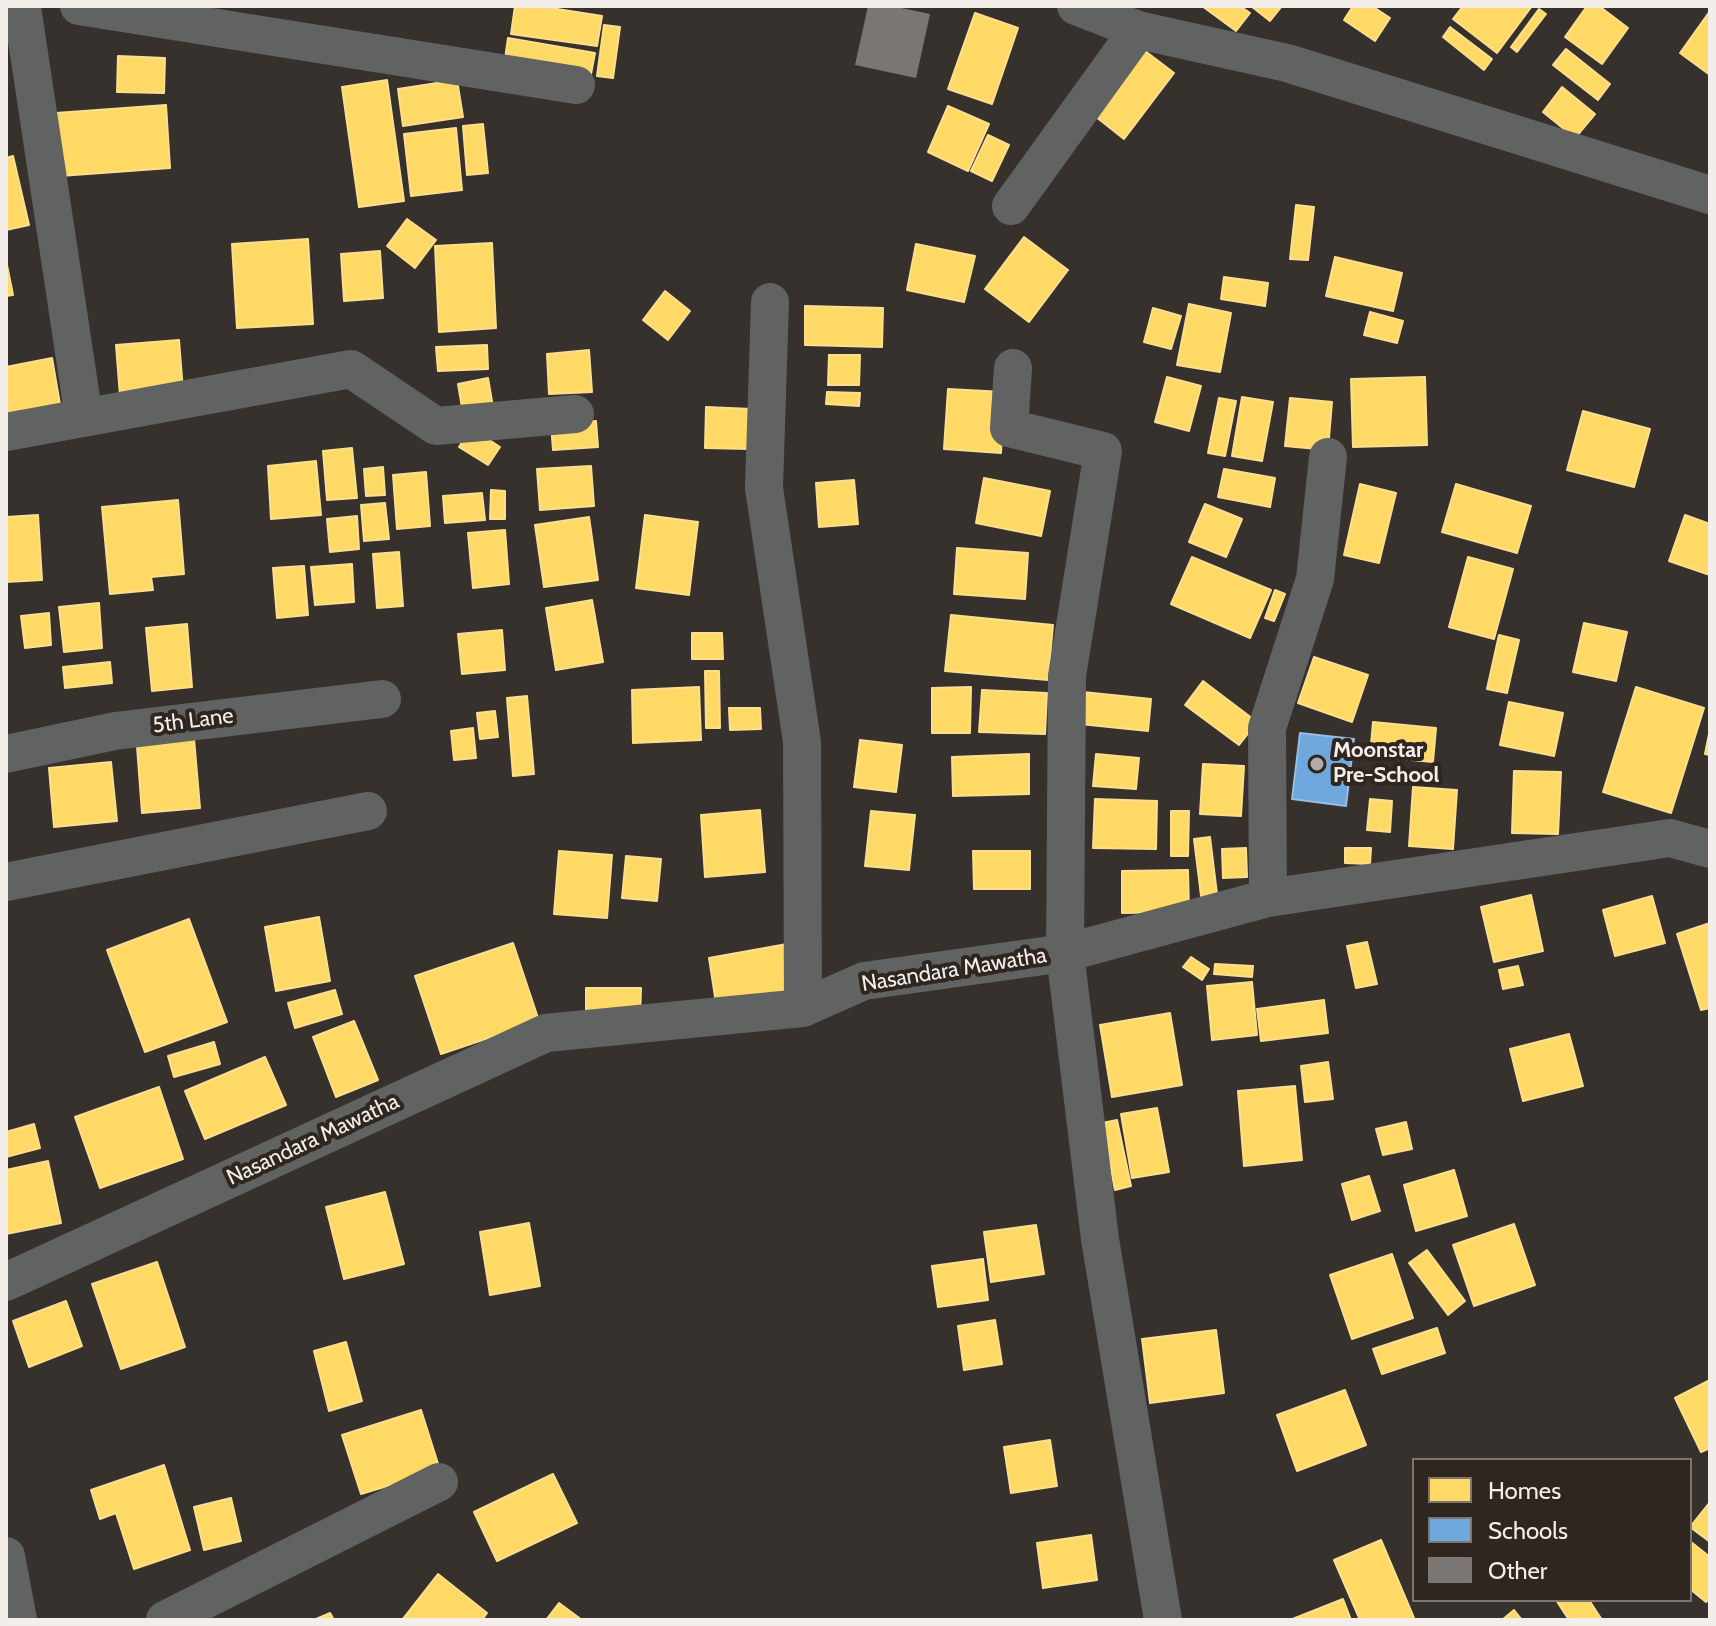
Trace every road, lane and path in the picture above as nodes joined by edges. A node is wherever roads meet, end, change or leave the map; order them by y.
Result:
1 (30, 6) edge
2 (79, 6) edge
3 (1076, 6) edge
4 (1138, 30) junction
5 (576, 85) dead end
6 (1710, 195) edge
7 (1011, 206) dead end
8 (770, 302) dead end
9 (1013, 368) dead end
10 (575, 414) dead end
11 (84, 418) junction
12 (6, 432) edge
13 (1328, 457) dead end
14 (382, 699) dead end
15 (6, 754) edge
16 (368, 811) dead end
17 (1710, 849) edge
18 (6, 882) edge
19 (1268, 898) junction
20 (1065, 953) junction
21 (803, 1008) junction
22 (6, 1282) edge
23 (439, 1482) dead end
24 (6, 1556) edge
25 (18, 1620) edge
26 (165, 1620) edge
27 (1163, 1620) edge

1 - 11 street
2 - 5 street
3 - 4 street
4 - 6 street
4 - 7 street
8 - 21 street
9 - 20 street
10 - 11 street
11 - 12 street
13 - 19 street
14 - 15 street, 5th Lane
16 - 18 street
17 - 19 street, Nasandara Mawatha
19 - 20 street, Nasandara Mawatha
20 - 21 street, Nasandara Mawatha
20 - 27 street
21 - 22 street, Nasandara Mawatha
23 - 26 street
24 - 25 street

